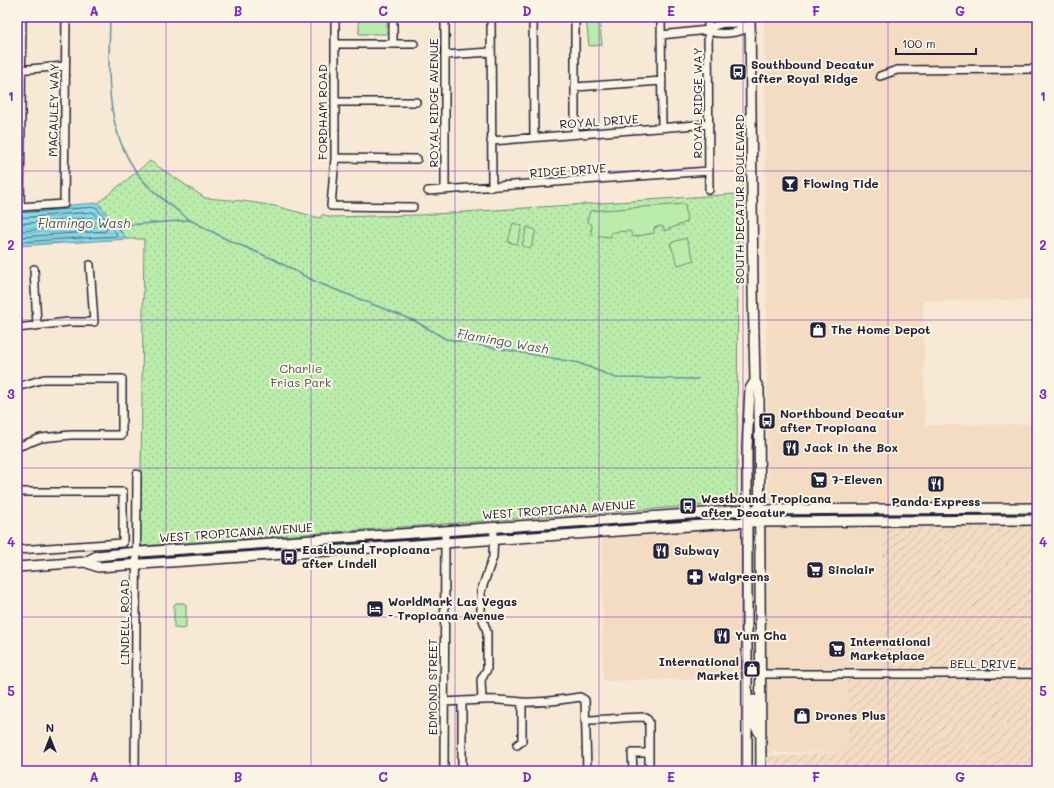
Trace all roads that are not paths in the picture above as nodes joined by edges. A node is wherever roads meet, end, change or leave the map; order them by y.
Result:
1 (22, 17) edge
2 (66, 17) edge
3 (334, 17) edge
4 (392, 17) edge
5 (445, 17) edge
6 (491, 17) edge
7 (533, 17) edge
8 (575, 17) edge
9 (661, 17) edge
10 (708, 17) edge
11 (750, 17) edge
12 (750, 28) junction
13 (708, 30) junction
14 (661, 35) junction
15 (335, 44) junction
16 (393, 44) junction
17 (414, 44) dead end
18 (491, 52) junction
19 (445, 56) junction
20 (65, 66) junction
21 (1037, 69) edge
22 (20, 70) edge
23 (880, 76) dead end
24 (662, 81) junction
25 (575, 87) junction
26 (335, 102) junction
27 (416, 102) dead end
28 (709, 124) junction
29 (662, 128) junction
30 (575, 134) junction
31 (534, 138) junction
32 (491, 141) junction
33 (334, 158) junction
34 (417, 159) dead end
35 (709, 172) junction
36 (492, 187) junction
37 (445, 190) junction
38 (709, 190) dead end
39 (428, 191) dead end
40 (413, 206) dead end
41 (90, 265) dead end
42 (34, 269) dead end
43 (37, 325) junction
44 (17, 328) edge
45 (755, 381) junction
46 (17, 387) edge
47 (17, 447) edge
48 (136, 474) dead end
49 (17, 492) edge
50 (1037, 508) edge
51 (761, 509) junction
52 (898, 509) junction
53 (747, 510) junction
54 (839, 520) junction
55 (1037, 520) edge
56 (570, 521) junction
57 (747, 522) junction
58 (761, 522) junction
59 (494, 527) junction
60 (445, 530) junction
61 (571, 534) junction
62 (358, 537) junction
63 (494, 540) junction
64 (445, 543) junction
65 (253, 544) junction
66 (244, 545) junction
67 (358, 549) junction
68 (17, 550) edge
69 (136, 553) junction
70 (254, 556) junction
71 (245, 557) junction
72 (85, 562) junction
73 (136, 565) junction
74 (17, 567) edge
75 (747, 628) junction
76 (748, 673) junction
77 (762, 674) junction
78 (1037, 674) edge
79 (482, 700) junction
80 (462, 701) junction
81 (444, 702) junction
82 (522, 702) junction
83 (586, 720) junction
84 (761, 735) junction
85 (517, 745) dead end
86 (649, 753) junction
87 (135, 771) edge
88 (444, 771) edge
89 (462, 771) edge
90 (587, 771) edge
91 (632, 771) edge
92 (649, 771) edge
93 (747, 771) edge
94 (761, 771) edge

1 - 22 street
2 - 20 street, MACAULEY WAY
3 - 15 street, FORDHAM ROAD
4 - 16 street
5 - 19 street, ROYAL RIDGE AVENUE
6 - 18 street
7 - 31 street
8 - 25 street
9 - 14 street
10 - 13 street, ROYAL RIDGE WAY
11 - 12 main road, SOUTH DECATUR BOULEVARD
12 - 13 street
12 - 45 main road, SOUTH DECATUR BOULEVARD
13 - 14 street
13 - 28 street, ROYAL RIDGE WAY
14 - 24 street
15 - 16 street
15 - 26 street, FORDHAM ROAD
16 - 17 street
18 - 19 street
18 - 32 street
19 - 37 street, ROYAL RIDGE AVENUE
20 - 22 street
20 - 22 street, MACAULEY WAY
21 - 23 street
24 - 25 street
24 - 29 street
25 - 30 street
26 - 27 street
26 - 33 street, FORDHAM ROAD
28 - 29 street, ROYAL DRIVE
28 - 35 street, ROYAL RIDGE WAY
29 - 30 street, ROYAL DRIVE
30 - 31 street, ROYAL DRIVE
31 - 32 street, ROYAL DRIVE
32 - 36 street
33 - 34 street
33 - 40 street, FORDHAM ROAD
35 - 36 street, RIDGE DRIVE
35 - 38 street, ROYAL RIDGE WAY
36 - 37 street, RIDGE DRIVE
37 - 39 street, RIDGE DRIVE
41 - 43 street
42 - 43 street
43 - 44 street
45 - 51 main road, SOUTH DECATUR BOULEVARD
45 - 53 main road, SOUTH DECATUR BOULEVARD
46 - 47 street
48 - 69 street, LINDELL ROAD
49 - 68 street
50 - 52 main road, WEST TROPICANA AVENUE
51 - 52 main road, WEST TROPICANA AVENUE
51 - 53 main road, WEST TROPICANA AVENUE
51 - 58 main road, SOUTH DECATUR BOULEVARD
52 - 54 main road
53 - 56 main road, WEST TROPICANA AVENUE
53 - 57 main road, SOUTH DECATUR BOULEVARD
54 - 55 main road, WEST TROPICANA AVENUE
54 - 58 main road, WEST TROPICANA AVENUE
56 - 59 main road, WEST TROPICANA AVENUE
56 - 61 main road
57 - 58 main road, WEST TROPICANA AVENUE
57 - 61 main road, WEST TROPICANA AVENUE
57 - 75 main road, SOUTH DECATUR BOULEVARD
58 - 77 main road, SOUTH DECATUR BOULEVARD
59 - 60 main road, WEST TROPICANA AVENUE
59 - 63 street
60 - 62 main road, WEST TROPICANA AVENUE
60 - 64 street, EDMOND STREET
61 - 63 main road, WEST TROPICANA AVENUE
62 - 65 main road, WEST TROPICANA AVENUE
62 - 67 main road
63 - 64 main road, WEST TROPICANA AVENUE
63 - 79 street
64 - 67 main road, WEST TROPICANA AVENUE
64 - 81 street, EDMOND STREET
65 - 66 main road, WEST TROPICANA AVENUE
65 - 70 main road
66 - 69 main road, WEST TROPICANA AVENUE
66 - 71 main road
67 - 70 main road, WEST TROPICANA AVENUE
69 - 72 main road, WEST TROPICANA AVENUE
69 - 73 street, LINDELL ROAD
70 - 71 main road, WEST TROPICANA AVENUE
71 - 73 main road, WEST TROPICANA AVENUE
72 - 73 main road, WEST TROPICANA AVENUE
72 - 74 main road, WEST TROPICANA AVENUE
73 - 87 street, LINDELL ROAD
75 - 76 main road, SOUTH DECATUR BOULEVARD
75 - 77 main road
76 - 84 main road
76 - 93 main road, SOUTH DECATUR BOULEVARD
77 - 78 street, BELL DRIVE
77 - 84 main road, SOUTH DECATUR BOULEVARD
79 - 80 street
79 - 82 street
80 - 81 street
80 - 89 street
81 - 88 street, EDMOND STREET
82 - 83 street
82 - 85 street
83 - 86 street
83 - 90 street
84 - 94 main road, SOUTH DECATUR BOULEVARD
86 - 91 street
86 - 92 street

